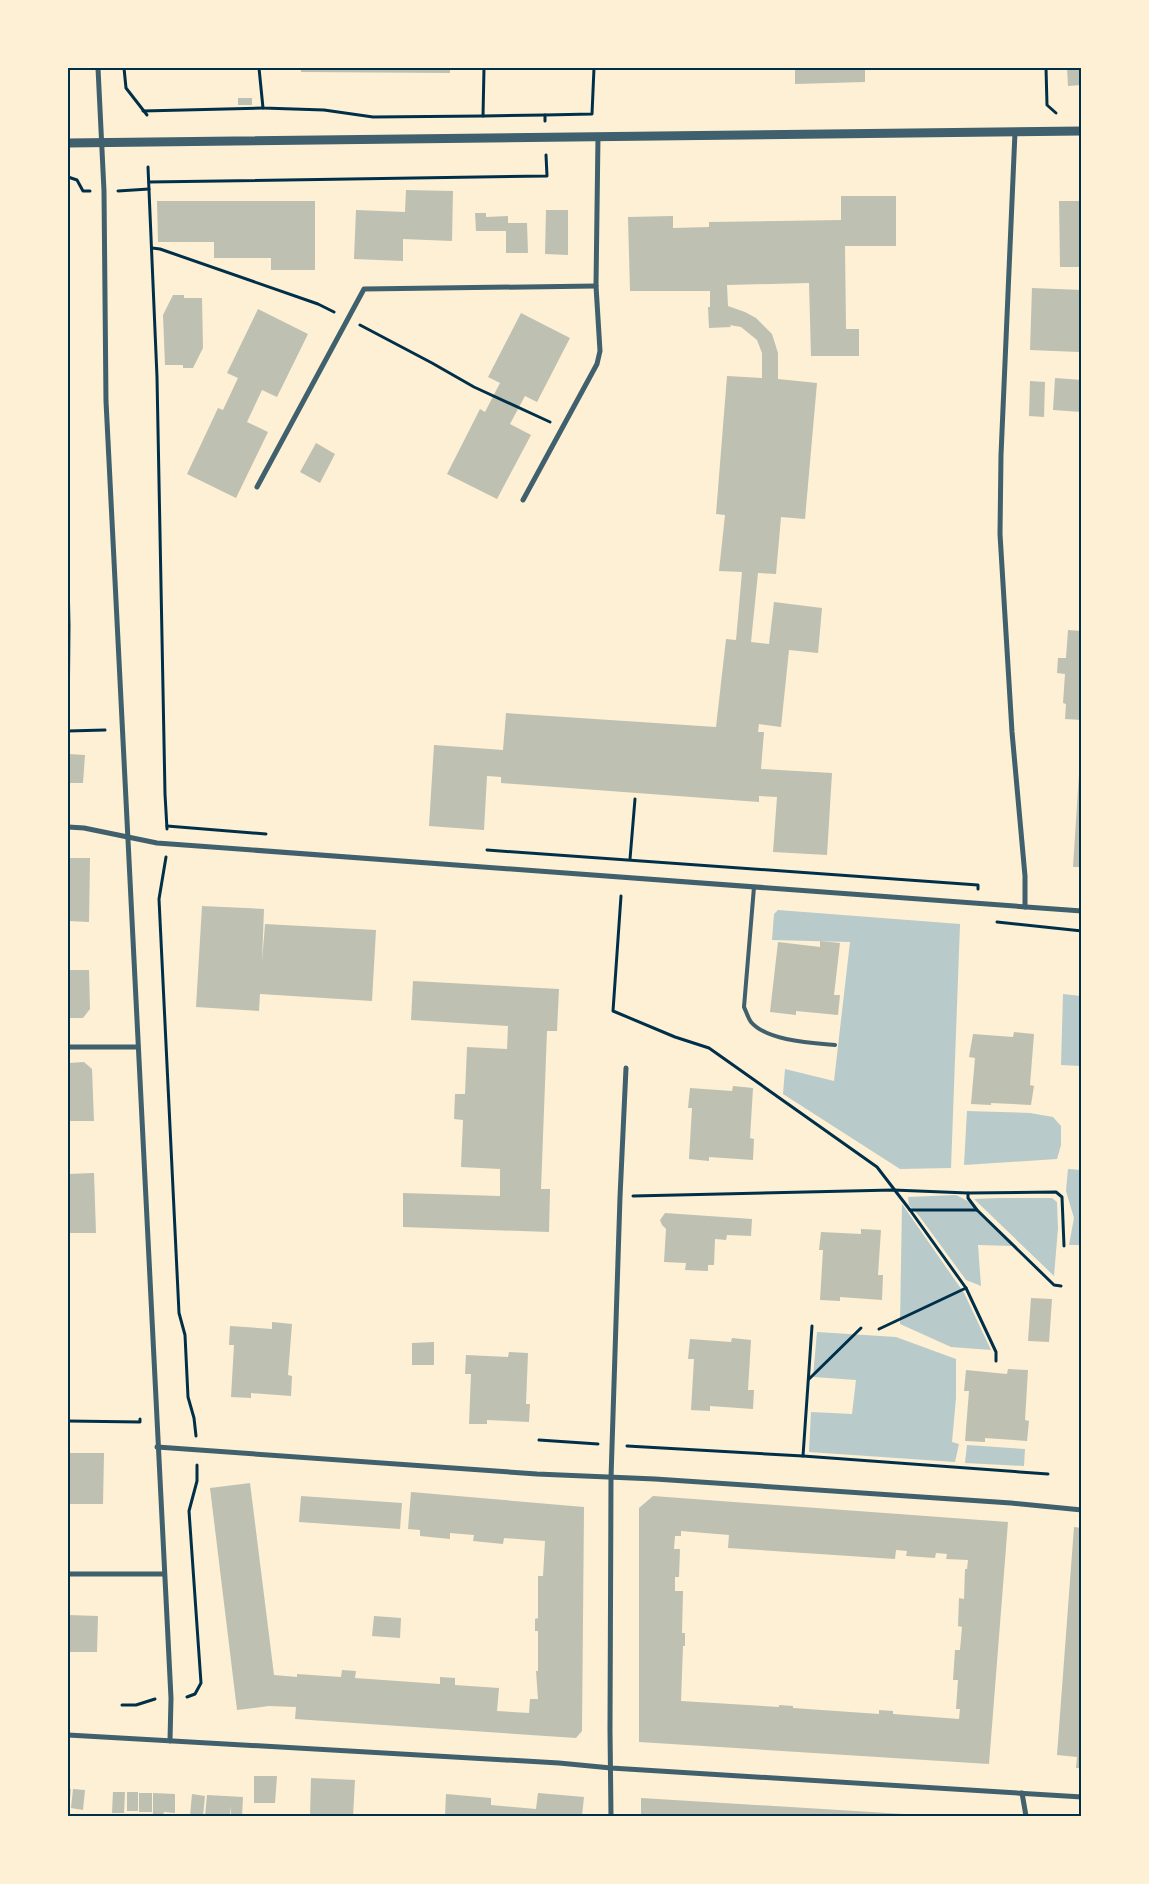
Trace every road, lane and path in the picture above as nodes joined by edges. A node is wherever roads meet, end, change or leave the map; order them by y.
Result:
1 (98, 68) edge
2 (124, 68) edge
3 (259, 68) edge
4 (484, 68) edge
5 (594, 68) edge
6 (1046, 68) edge
7 (263, 108) junction
8 (143, 110) junction
9 (147, 115) dead end
10 (545, 115) junction
11 (483, 116) junction
12 (1059, 131) junction
13 (1082, 131) edge
14 (1014, 132) junction
15 (545, 136) junction
16 (598, 136) junction
17 (101, 142) junction
18 (68, 143) edge
19 (148, 167) dead end
20 (68, 177) edge
21 (149, 182) junction
22 (149, 189) junction
23 (118, 190) dead end
24 (90, 191) dead end
25 (596, 286) junction
26 (257, 488) dead end
27 (523, 500) dead end
28 (68, 576) edge
29 (68, 626) edge
30 (105, 730) dead end
31 (68, 731) edge
32 (635, 799) dead end
33 (167, 826) junction
34 (68, 827) edge
35 (167, 832) dead end
36 (269, 834) dead end
37 (128, 837) junction
38 (480, 849) dead end
39 (166, 856) dead end
40 (630, 860) junction
41 (754, 887) junction
42 (977, 892) dead end
43 (621, 896) dead end
44 (1024, 907) junction
45 (1082, 911) edge
46 (1042, 926) dead end
47 (1082, 931) edge
48 (834, 1045) dead end
49 (137, 1047) junction
50 (68, 1048) edge
51 (626, 1068) dead end
52 (893, 1190) junction
53 (968, 1193) junction
54 (620, 1197) junction
55 (910, 1210) junction
56 (977, 1210) junction
57 (1064, 1246) dead end
58 (1061, 1286) dead end
59 (966, 1288) junction
60 (812, 1326) dead end
61 (861, 1328) dead end
62 (880, 1329) dead end
63 (996, 1361) dead end
64 (809, 1380) junction
65 (140, 1413) dead end
66 (68, 1422) edge
67 (196, 1435) dead end
68 (539, 1440) dead end
69 (613, 1445) junction
70 (157, 1447) junction
71 (803, 1456) junction
72 (196, 1461) dead end
73 (1048, 1474) dead end
74 (612, 1478) junction
75 (1082, 1510) edge
76 (68, 1574) edge
77 (164, 1574) junction
78 (181, 1697) dead end
79 (160, 1698) dead end
80 (122, 1705) dead end
81 (68, 1735) edge
82 (170, 1741) junction
83 (611, 1768) junction
84 (1022, 1793) junction
85 (1082, 1797) edge
86 (611, 1816) edge
87 (1026, 1816) edge

1 - 17 street
2 - 8 path
3 - 7 path
4 - 11 path
5 - 10 path
6 - 12 path
7 - 8 path
7 - 11 path
8 - 9 path
10 - 11 path
10 - 15 path
12 - 13 street
12 - 14 street
14 - 16 street
14 - 44 street
15 - 16 street
15 - 17 street
15 - 21 path
16 - 25 street
17 - 18 street
17 - 37 street
19 - 21 path
20 - 24 path
21 - 22 path
22 - 23 path
22 - 33 path
25 - 26 street
25 - 27 street
28 - 29 path
29 - 31 path
30 - 31 path
32 - 40 path
33 - 35 path
33 - 36 path
34 - 37 street
37 - 41 street
37 - 49 street
38 - 40 path
39 - 67 path
40 - 42 path
41 - 44 street
41 - 48 lane
43 - 52 path
44 - 45 street
46 - 47 path
49 - 50 street
49 - 70 street
51 - 54 street
52 - 53 path
52 - 54 path
52 - 55 path
53 - 56 path
53 - 57 path
54 - 69 street
55 - 56 path
55 - 59 path
56 - 58 path
59 - 62 path
59 - 63 path
60 - 64 path
61 - 64 path
64 - 71 path
65 - 66 path
68 - 69 path
69 - 71 path
69 - 74 street
70 - 74 street
70 - 77 street
71 - 73 path
72 - 78 path
74 - 75 street
74 - 83 street
76 - 77 street
77 - 82 street
79 - 80 path
81 - 82 street
82 - 83 street
83 - 84 street
83 - 86 street
84 - 85 street
84 - 87 street

